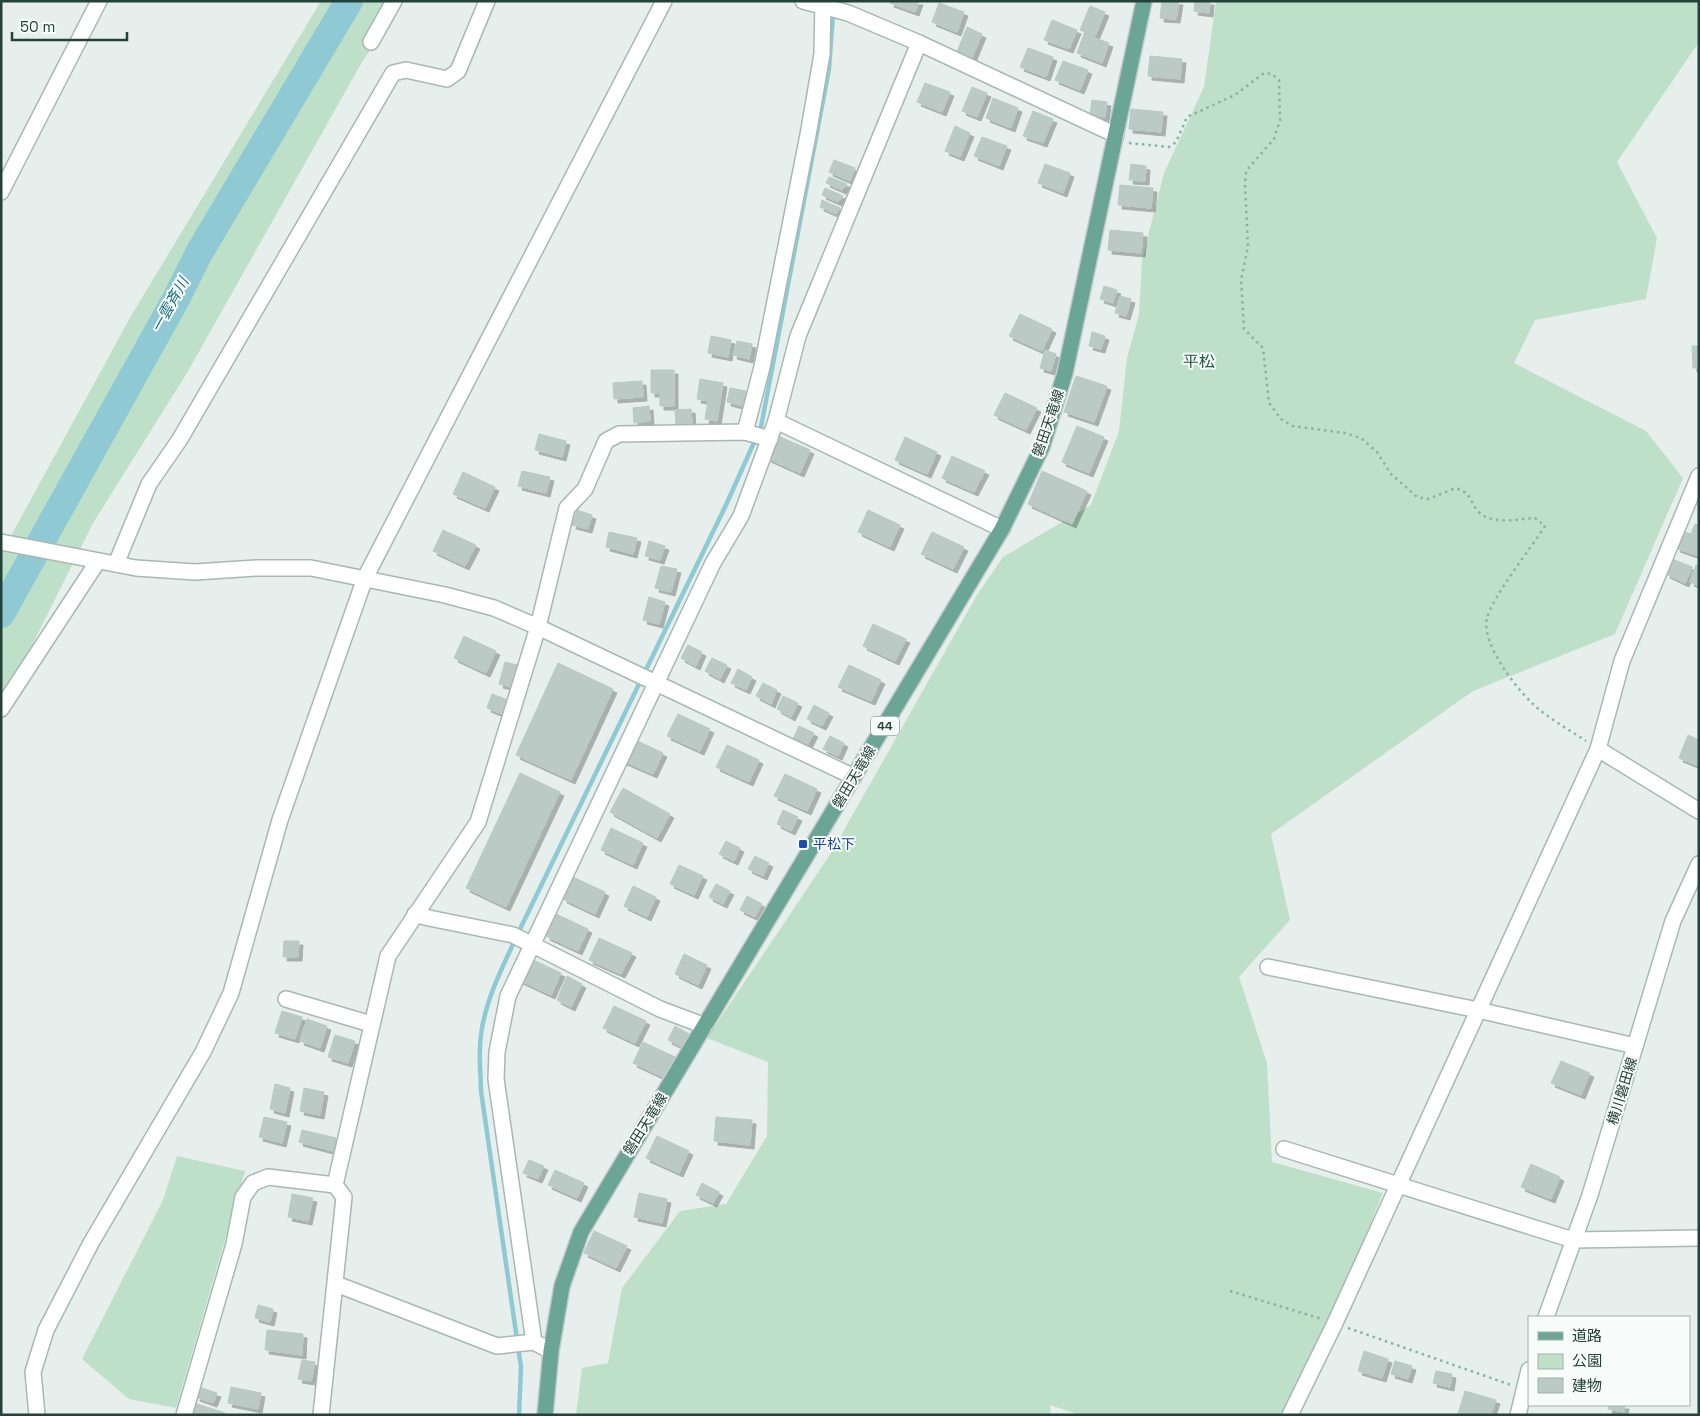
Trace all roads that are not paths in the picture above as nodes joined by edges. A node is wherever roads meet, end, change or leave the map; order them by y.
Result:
1 (99, 1) edge
2 (394, 1) edge
3 (487, 1) edge
4 (664, 1) edge
5 (803, 1) edge
6 (1144, 1) edge
7 (829, 8) edge
8 (371, 42) dead end
9 (919, 44) junction
10 (1116, 135) junction
11 (1, 192) edge
12 (776, 421) junction
13 (745, 432) junction
14 (770, 439) junction
15 (1699, 476) edge
16 (1002, 529) junction
17 (1, 542) edge
18 (92, 560) junction
19 (116, 564) junction
20 (365, 578) junction
21 (538, 627) junction
22 (648, 681) junction
23 (1, 709) edge
24 (1598, 748) junction
25 (854, 777) junction
26 (1699, 811) edge
27 (1699, 864) edge
28 (415, 914) junction
29 (523, 940) junction
30 (1268, 967) dead end
31 (286, 999) dead end
32 (1478, 1010) junction
33 (371, 1024) junction
34 (706, 1026) junction
35 (1635, 1046) junction
36 (1284, 1149) dead end
37 (334, 1185) junction
38 (1398, 1185) junction
39 (1699, 1238) edge
40 (1573, 1240) junction
41 (336, 1284) junction
42 (1546, 1316) edge
43 (532, 1343) junction
44 (551, 1351) junction
45 (1528, 1373) edge
46 (37, 1415) edge
47 (184, 1415) edge
48 (321, 1415) edge
49 (545, 1415) edge
50 (1290, 1415) edge
51 (1518, 1415) edge

1 - 11 street
2 - 8 street
3 - 19 street
4 - 20 street
5 - 7 street
6 - 10 main road, 磐田天竜線 / 44
7 - 9 street
7 - 13 street
9 - 10 street
9 - 12 street
10 - 16 main road, 磐田天竜線 / 44
12 - 14 street
12 - 16 street
13 - 14 street
13 - 21 street
14 - 22 street
15 - 24 street
16 - 25 main road, 磐田天竜線 / 44
17 - 18 street
18 - 19 street
18 - 23 street
19 - 20 street
20 - 21 street
20 - 46 street
21 - 22 street
21 - 28 street
22 - 25 street
22 - 29 street
24 - 26 street
24 - 32 street
25 - 34 main road, 磐田天竜線 / 44
27 - 35 street, 横川磐田線
28 - 29 street
28 - 33 street
29 - 34 street
29 - 43 street
30 - 32 street
31 - 33 street
32 - 35 street
32 - 38 street
33 - 37 street
34 - 44 main road, 磐田天竜線 / 44
35 - 40 street, 横川磐田線
36 - 38 street
37 - 41 street
37 - 47 street
38 - 40 street
38 - 50 street
39 - 40 street
40 - 42 street, 横川磐田線
41 - 43 street
41 - 48 street
43 - 44 street
44 - 49 main road, 磐田天竜線 / 44
45 - 51 street

